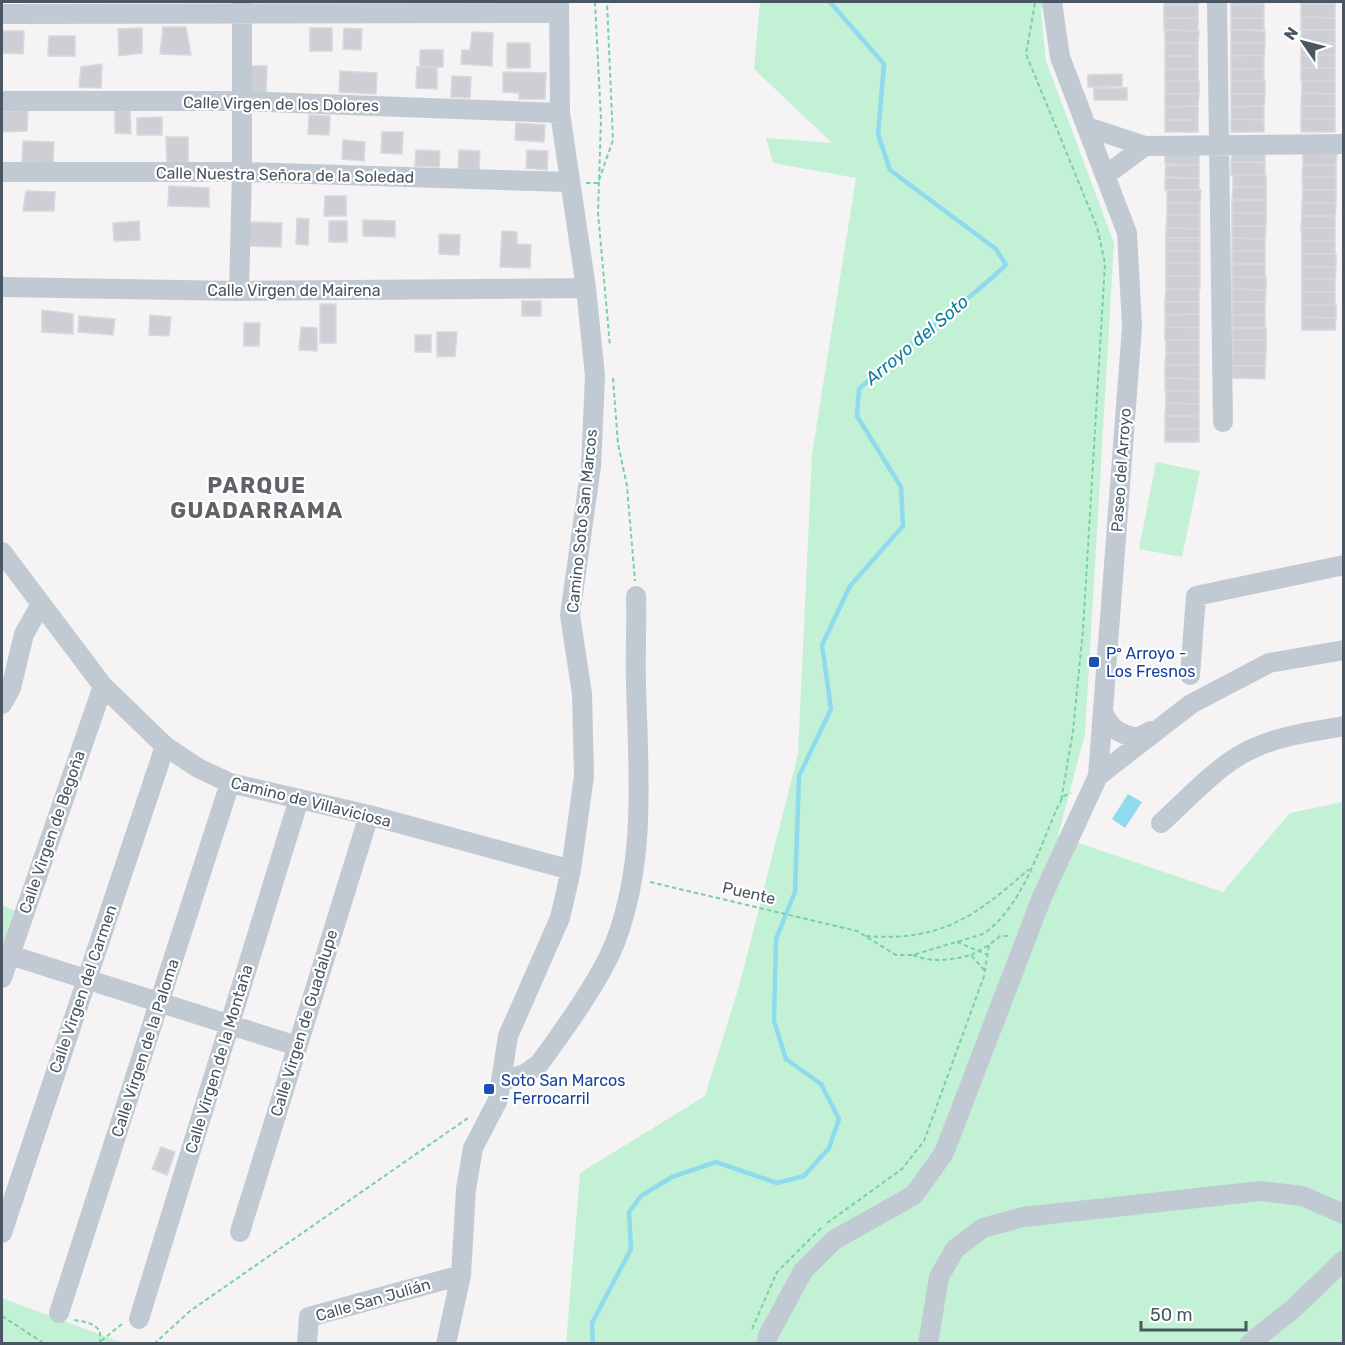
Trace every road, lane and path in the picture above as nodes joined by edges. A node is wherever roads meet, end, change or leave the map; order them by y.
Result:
1 (595, 2) edge
2 (607, 2) edge
3 (1035, 2) edge
4 (1053, 2) edge
5 (1217, 2) edge
6 (242, 8) edge
7 (559, 8) edge
8 (2, 14) edge
9 (2, 101) edge
10 (242, 101) junction
11 (560, 113) junction
12 (1087, 127) junction
13 (1220, 144) junction
14 (1344, 144) edge
15 (1145, 146) junction
16 (2, 172) edge
17 (242, 172) junction
18 (1106, 175) junction
19 (568, 182) junction
20 (598, 183) junction
21 (2, 287) edge
22 (586, 288) junction
23 (239, 291) junction
24 (610, 347) dead end
25 (613, 376) dead end
26 (1223, 423) dead end
27 (2, 552) edge
28 (1344, 565) edge
29 (636, 596) joint
30 (40, 606) junction
31 (1344, 650) edge
32 (1190, 675) dead end
33 (103, 686) junction
34 (2, 704) edge
35 (1103, 711) junction
36 (1162, 726) junction
37 (1344, 726) edge
38 (165, 746) junction
39 (1098, 776) junction
40 (230, 783) junction
41 (1072, 793) dead end
42 (298, 799) junction
43 (1061, 801) junction
44 (369, 815) junction
45 (1161, 823) dead end
46 (1029, 868) junction
47 (571, 870) junction
48 (646, 881) dead end
49 (863, 935) junction
50 (1027, 938) junction
51 (957, 941) junction
52 (989, 945) junction
53 (977, 951) junction
54 (10, 955) junction
55 (913, 955) junction
56 (971, 955) junction
57 (988, 955) junction
58 (985, 971) junction
59 (2, 978) edge
60 (85, 980) junction
61 (160, 1001) junction
62 (229, 1025) junction
63 (297, 1046) junction
64 (502, 1081) junction
65 (471, 1116) dead end
66 (1344, 1214) edge
67 (240, 1232) dead end
68 (2, 1233) edge
69 (1344, 1260) edge
70 (461, 1275) junction
71 (59, 1313) joint
72 (2, 1316) edge
73 (139, 1319) joint
74 (759, 1338) edge
75 (100, 1343) edge
76 (45, 1344) edge
77 (154, 1344) edge
78 (307, 1344) edge
79 (446, 1344) edge
80 (928, 1344) edge
81 (1249, 1344) edge

1 - 20 path
2 - 20 path
3 - 43 path
4 - 12 street, Paseo del Arroyo
5 - 13 street
6 - 7 street
6 - 8 street
6 - 10 street
7 - 11 street, Camino Soto San Marcos
9 - 10 street, Calle Virgen de los Dolores
10 - 11 street, Calle Virgen de los Dolores
10 - 17 street
11 - 19 street, Camino Soto San Marcos
12 - 15 street
12 - 18 street, Paseo del Arroyo
13 - 14 street
13 - 15 street
13 - 26 street
15 - 18 street
16 - 17 street, Calle Nuestra Señora de la Soledad
17 - 19 street, Calle Nuestra Señora de la Soledad
17 - 23 street
18 - 35 street, Paseo del Arroyo
19 - 20 path
19 - 22 street, Camino Soto San Marcos
20 - 24 path
21 - 23 street, Calle Virgen de Mairena
22 - 23 street, Calle Virgen de Mairena
22 - 47 street, Camino Soto San Marcos
25 - 29 path
27 - 30 street, Camino de Villaviciosa
28 - 32 street
29 - 64 street
30 - 33 street, Camino de Villaviciosa
30 - 34 street
31 - 36 street
33 - 38 street, Camino de Villaviciosa
33 - 54 street, Calle Virgen de Begoña
35 - 36 street
35 - 39 street, Paseo del Arroyo
36 - 39 street
37 - 45 street
38 - 40 street, Camino de Villaviciosa
38 - 60 street, Calle Virgen del Carmen
39 - 50 street, Paseo del Arroyo
40 - 42 street, Camino de Villaviciosa
40 - 61 street, Calle Virgen de la Paloma
41 - 43 path
42 - 44 street, Camino de Villaviciosa
42 - 62 street, Calle Virgen de la Montaña
43 - 46 path
44 - 47 street, Camino de Villaviciosa
44 - 63 street, Calle Virgen de Guadalupe
46 - 49 path
46 - 51 path
47 - 64 street, Camino Soto San Marcos
48 - 49 path, Puente
49 - 55 path
50 - 52 path
50 - 74 street, Paseo del Arroyo
51 - 53 path
51 - 55 path
52 - 53 path
52 - 57 path
53 - 56 path
53 - 57 path
54 - 59 street, Calle Virgen de Begoña
54 - 60 street
55 - 56 path
56 - 58 path
57 - 58 path
58 - 74 path
60 - 61 street
60 - 68 street, Calle Virgen del Carmen
61 - 62 street
61 - 71 street, Calle Virgen de la Paloma
62 - 63 street
62 - 73 street, Calle Virgen de la Montaña
63 - 67 street, Calle Virgen de Guadalupe
64 - 70 street, Camino Soto San Marcos
65 - 77 path
66 - 80 street
69 - 81 street
70 - 78 street, Calle San Julián
70 - 79 street, Camino Soto San Marcos
71 - 75 path
72 - 76 path
73 - 75 path

